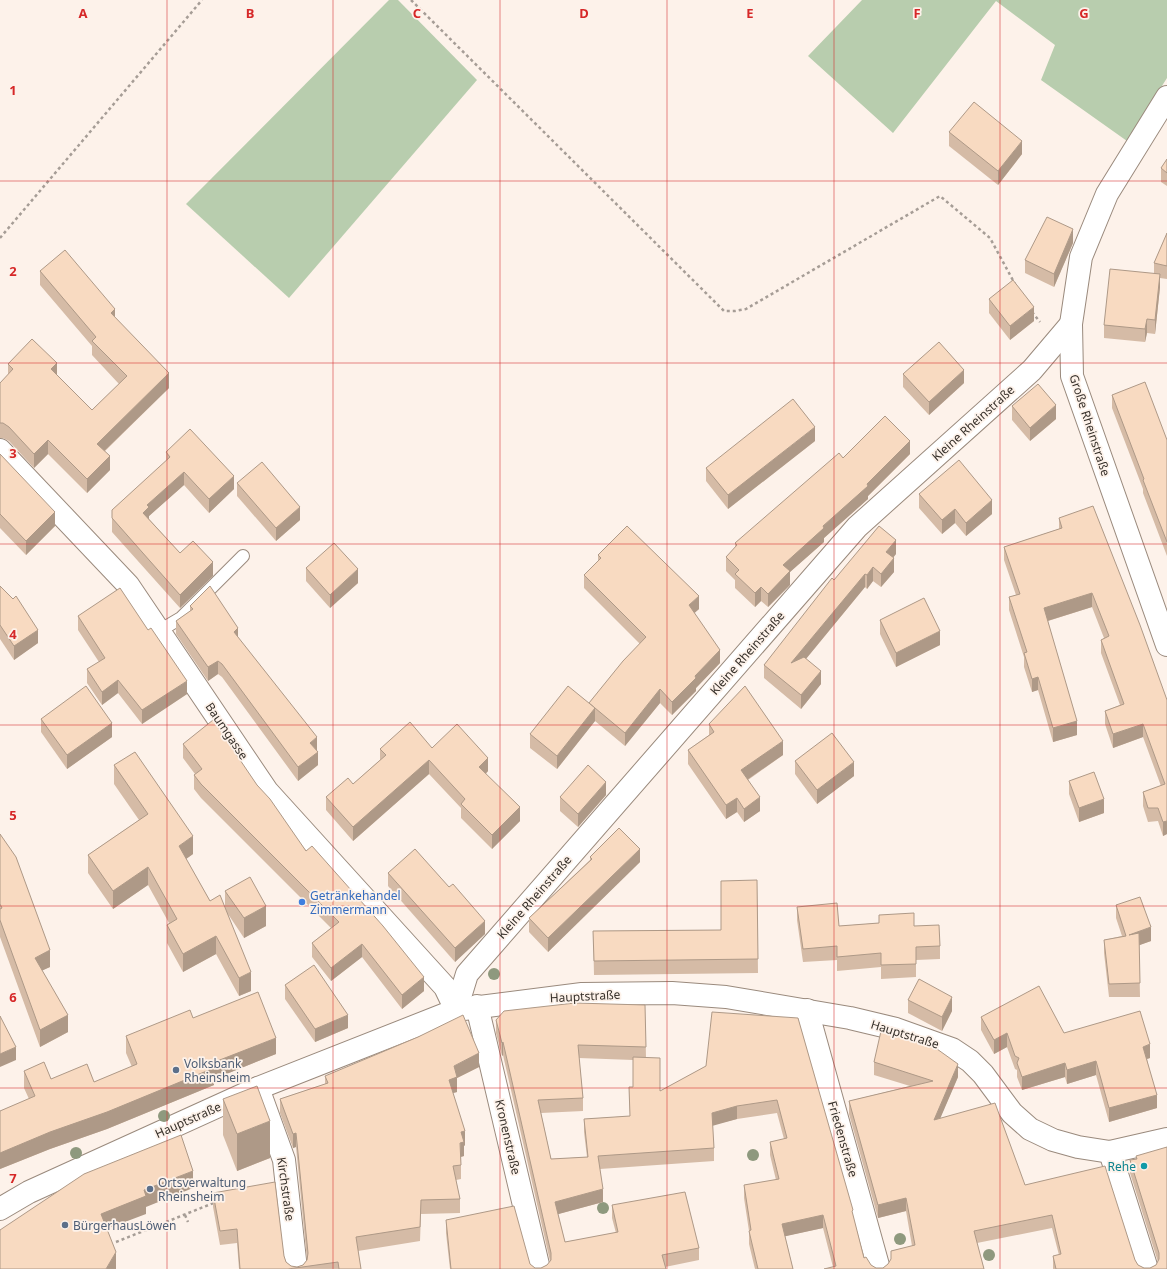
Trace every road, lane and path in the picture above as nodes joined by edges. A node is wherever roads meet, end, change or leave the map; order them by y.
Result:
1 (202, 0) edge
2 (411, 0) edge
3 (1167, 97) edge
4 (0, 238) edge
5 (1018, 290) edge
6 (1029, 309) edge
7 (1071, 324) junction
8 (1055, 342) junction
9 (0, 450) edge
10 (243, 556) dead end
11 (159, 631) junction
12 (1167, 645) edge
13 (466, 1008) junction
14 (807, 1010) junction
15 (258, 1088) junction
16 (1167, 1139) edge
17 (1110, 1152) junction
18 (221, 1200) edge
19 (0, 1210) edge
20 (185, 1215) junction
21 (188, 1222) dead end
22 (116, 1242) dead end
23 (296, 1269) edge
24 (539, 1269) edge
25 (879, 1269) edge
26 (1147, 1269) edge

1 - 4 path
2 - 5 path
3 - 7 street, Große Rheinstraße
6 - 8 path
7 - 8 street, Kleine Rheinstraße
7 - 12 street, Große Rheinstraße
8 - 13 street, Kleine Rheinstraße
9 - 11 street, Baumgasse
10 - 11 lane
11 - 13 street, Baumgasse
13 - 14 street, Hauptstraße
13 - 15 street, Hauptstraße
13 - 24 street, Kronenstraße
14 - 17 street, Hauptstraße
14 - 25 street, Friedenstraße
15 - 19 street, Hauptstraße
15 - 23 street, Kirchstraße
16 - 17 street, Hauptstraße
17 - 26 street
18 - 20 path
20 - 21 path
20 - 22 path

